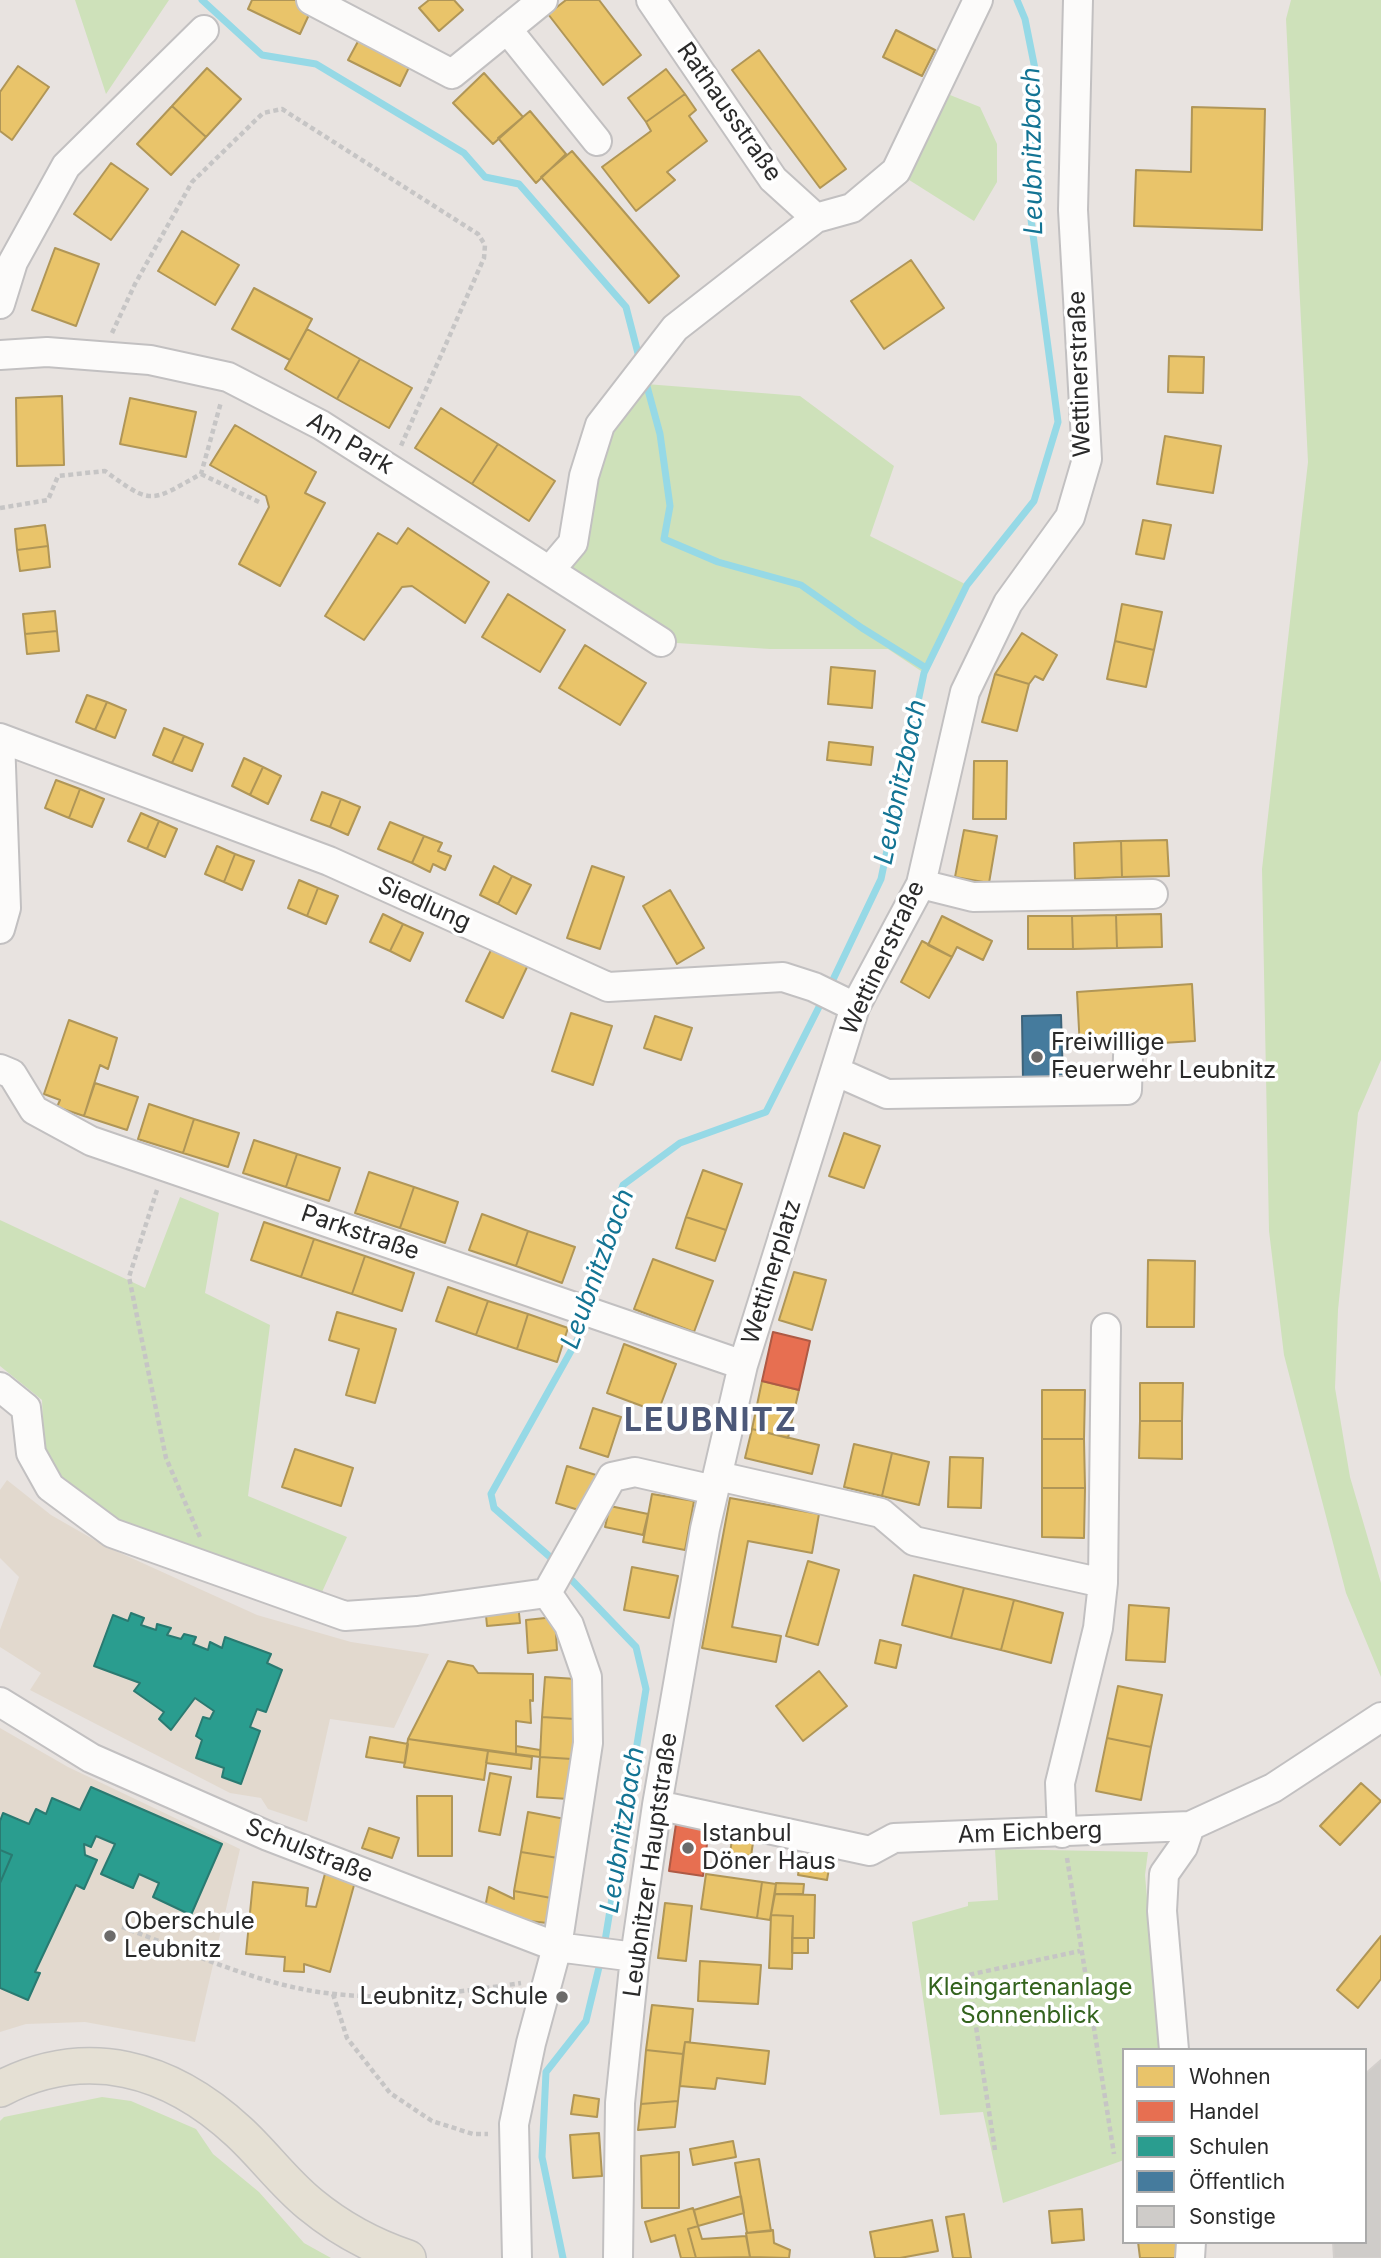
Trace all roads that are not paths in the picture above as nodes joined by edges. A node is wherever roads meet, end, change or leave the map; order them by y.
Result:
1 (311, 0) edge
2 (543, 0) edge
3 (651, 0) edge
4 (978, 0) edge
5 (1078, 0) edge
6 (507, 29) junction
7 (204, 30) dead end
8 (597, 141) dead end
9 (816, 218) junction
10 (0, 304) edge
11 (0, 355) edge
12 (551, 569) junction
13 (661, 642) dead end
14 (0, 738) edge
15 (921, 884) junction
16 (1153, 894) dead end
17 (2, 914) edge
18 (848, 1004) junction
19 (1128, 1056) dead end
20 (0, 1069) edge
21 (835, 1071) junction
22 (1106, 1328) dead end
23 (743, 1365) junction
24 (0, 1387) edge
25 (716, 1483) junction
26 (557, 1574) junction
27 (1103, 1583) junction
28 (0, 1702) edge
29 (1380, 1719) edge
30 (657, 1805) junction
31 (1190, 1826) junction
32 (1062, 1833) junction
33 (557, 1947) junction
34 (614, 1954) junction
35 (1174, 2048) edge
36 (0, 2090) edge
37 (408, 2258) edge
38 (517, 2258) edge
39 (618, 2258) edge

1 - 6 street
2 - 6 street
3 - 9 street, Rathausstraße
4 - 9 street
5 - 15 street, Wettinerstraße
6 - 8 street
7 - 10 street
9 - 12 street
11 - 12 street, Am Park
12 - 13 street, Am Park
14 - 17 street
14 - 18 street, Siedlung
15 - 16 street
15 - 18 street, Wettinerstraße
18 - 21 street, Wettinerstraße
19 - 21 street
20 - 23 street, Parkstraße
21 - 23 street, Wettinerplatz
22 - 27 street
23 - 25 street, Wettinerplatz
24 - 26 street
25 - 26 street
25 - 27 street
25 - 30 street, Leubnitzer Hauptstraße
26 - 33 street
27 - 32 street
28 - 33 street, Schulstraße
29 - 31 street, Am Eichberg
30 - 32 street, Am Eichberg
30 - 34 street, Leubnitzer Hauptstraße
31 - 32 street, Am Eichberg
31 - 35 street
33 - 34 street, Schulstraße
33 - 38 street
34 - 39 street, Leubnitzer Hauptstraße
36 - 37 main road

